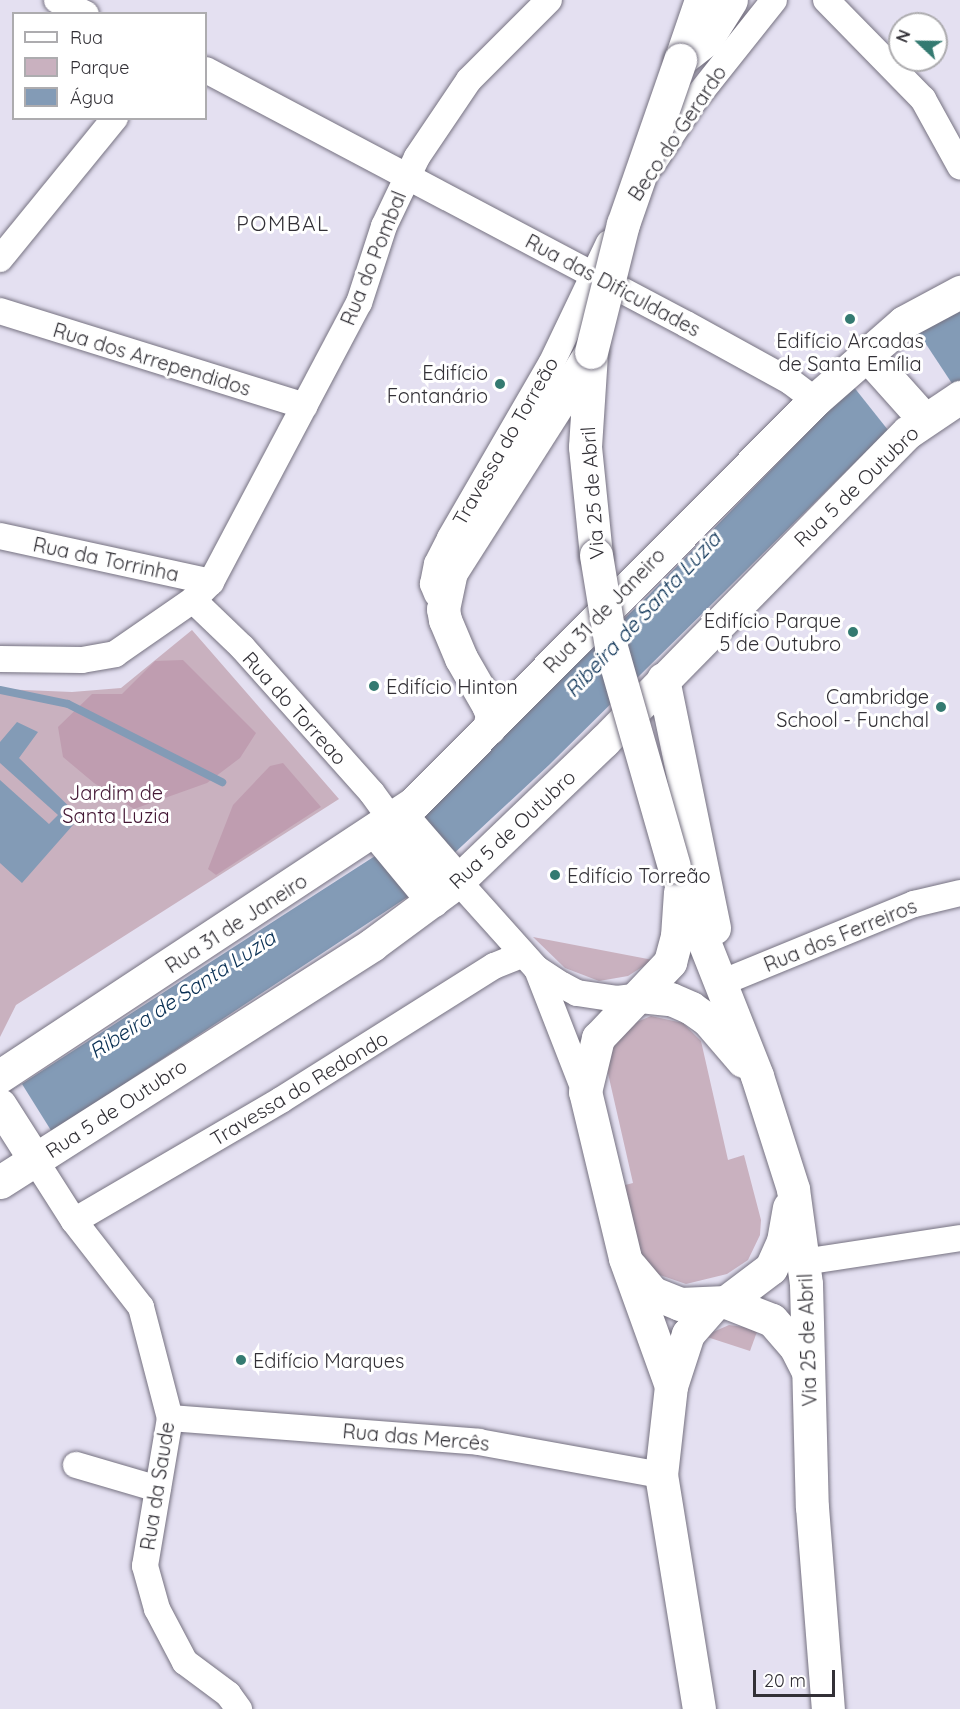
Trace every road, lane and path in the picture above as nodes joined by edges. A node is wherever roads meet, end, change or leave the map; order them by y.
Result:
1 (57, 0) edge
2 (549, 0) edge
3 (701, 0) edge
4 (731, 0) edge
5 (774, 0) edge
6 (826, 0) edge
7 (82, 12) edge
8 (680, 60) junction
9 (207, 71) edge
10 (113, 120) edge
11 (960, 166) edge
12 (408, 176) junction
13 (0, 259) edge
14 (593, 275) junction
15 (960, 292) edge
16 (0, 311) edge
17 (591, 352) junction
18 (865, 353) junction
19 (960, 397) edge
20 (815, 400) junction
21 (304, 406) junction
22 (924, 420) junction
23 (0, 536) edge
24 (211, 582) junction
25 (193, 600) junction
26 (443, 609) junction
27 (0, 659) edge
28 (663, 680) junction
29 (489, 728) junction
30 (393, 828) junction
31 (676, 873) junction
32 (439, 883) junction
33 (960, 893) edge
34 (530, 961) junction
35 (721, 983) junction
36 (640, 996) junction
37 (0, 1076) edge
38 (757, 1076) junction
39 (585, 1092) junction
40 (0, 1105) edge
41 (31, 1154) junction
42 (0, 1182) edge
43 (793, 1189) junction
44 (74, 1221) junction
45 (960, 1238) edge
46 (625, 1258) junction
47 (804, 1262) junction
48 (720, 1303) junction
49 (808, 1373) junction
50 (671, 1386) junction
51 (170, 1418) junction
52 (76, 1465) dead end
53 (661, 1475) junction
54 (158, 1489) junction
55 (239, 1709) edge
56 (699, 1709) edge
57 (828, 1709) edge

1 - 7 street
2 - 12 street, Rua do Pombal
3 - 8 main road, Via 25 de Abril
4 - 8 main road
5 - 14 street, Beco do Gerardo
6 - 11 street
8 - 17 main road, Via 25 de Abril, bridge
9 - 12 street, Rua das Dificuldades
10 - 13 street
12 - 14 street, Rua das Dificuldades
12 - 21 street, Rua do Pombal
14 - 20 street, Rua das Dificuldades
14 - 26 street, Travessa do Torreão
15 - 18 main road, Rua 31 de Janeiro
16 - 21 street, Rua dos Arrependidos
17 - 26 main road
17 - 31 main road, Via 25 de Abril, bridge
18 - 20 main road, Rua 31 de Janeiro
18 - 22 main road
19 - 22 main road, Rua 5 de Outubro
20 - 29 main road, Rua 31 de Janeiro
21 - 24 street, Rua do Pombal
22 - 28 main road, Rua 5 de Outubro
23 - 24 street, Rua da Torrinha
24 - 25 street, Rua do Pombal
25 - 27 street, Rua do Pombal
25 - 30 street, Rua do Torreao
26 - 29 main road
28 - 32 main road, Rua 5 de Outubro
28 - 35 main road, Via 25 de Abril
29 - 30 main road, Rua 31 de Janeiro
30 - 32 main road
30 - 37 main road, Rua 31 de Janeiro
31 - 35 main road, Via 25 de Abril
31 - 36 main road
32 - 34 street
32 - 41 main road, Rua 5 de Outubro
33 - 35 street, Rua dos Ferreiros
34 - 36 street
34 - 39 street
34 - 44 street, Travessa do Redondo
35 - 38 main road, Via 25 de Abril
36 - 38 main road
36 - 39 main road
38 - 43 main road, Via 25 de Abril
39 - 46 main road
40 - 41 main road
41 - 42 main road, Rua 5 de Outubro
41 - 44 street, Rua da Saude
43 - 47 main road, Via 25 de Abril
43 - 48 main road
44 - 51 street, Rua da Saude
45 - 47 street
46 - 48 main road
46 - 50 main road
47 - 49 main road, Via 25 de Abril
48 - 49 main road
48 - 50 main road
49 - 57 main road, Via 25 de Abril
50 - 53 main road
51 - 53 street, Rua das Mercês
51 - 54 street, Rua da Saude
52 - 54 street
53 - 56 main road
54 - 55 street, Rua da Saude

